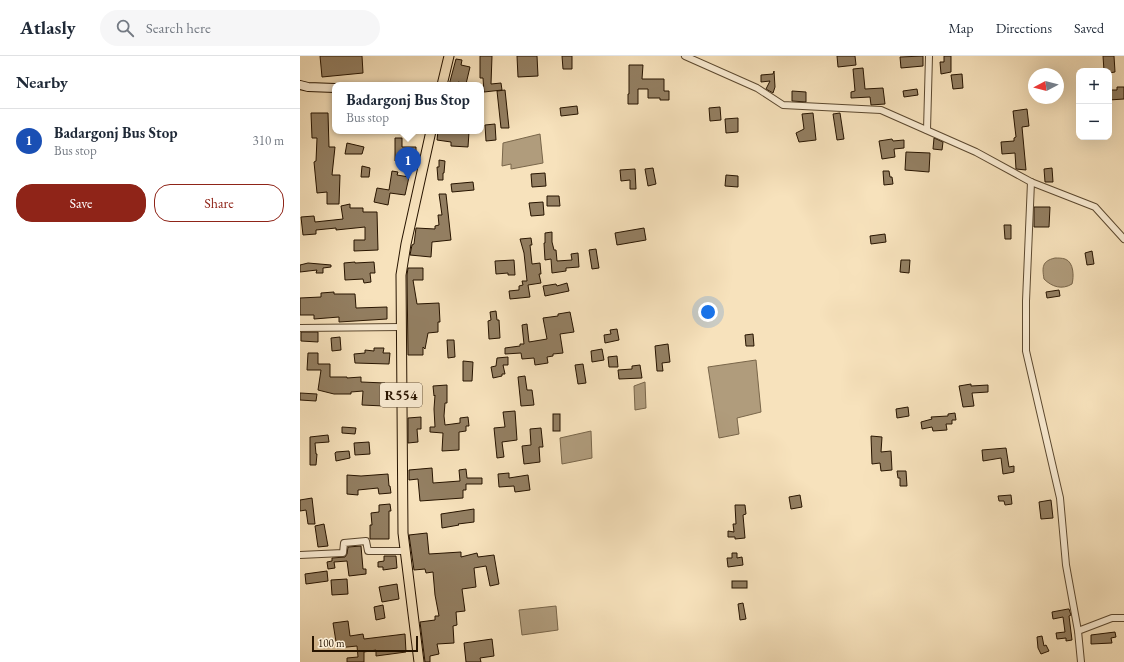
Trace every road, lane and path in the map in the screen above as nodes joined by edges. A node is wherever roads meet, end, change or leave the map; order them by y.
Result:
1 (449, 56) edge
2 (685, 56) edge
3 (929, 56) edge
4 (443, 82) edge
5 (300, 86) edge
6 (332, 88) edge
7 (927, 130) junction
8 (431, 134) edge
9 (1031, 182) junction
10 (1124, 239) edge
11 (300, 328) edge
12 (401, 328) junction
13 (405, 551) junction
14 (300, 555) edge
15 (1124, 618) edge
16 (1078, 631) junction
17 (419, 662) edge
18 (1080, 662) edge

1 - 4 main road
2 - 7 street
3 - 7 street
5 - 6 street
7 - 9 street
8 - 12 main road, R554
9 - 10 street
9 - 16 street
11 - 12 street
12 - 13 main road, R554
13 - 14 street
13 - 17 main road, R554
15 - 16 street
16 - 18 street

